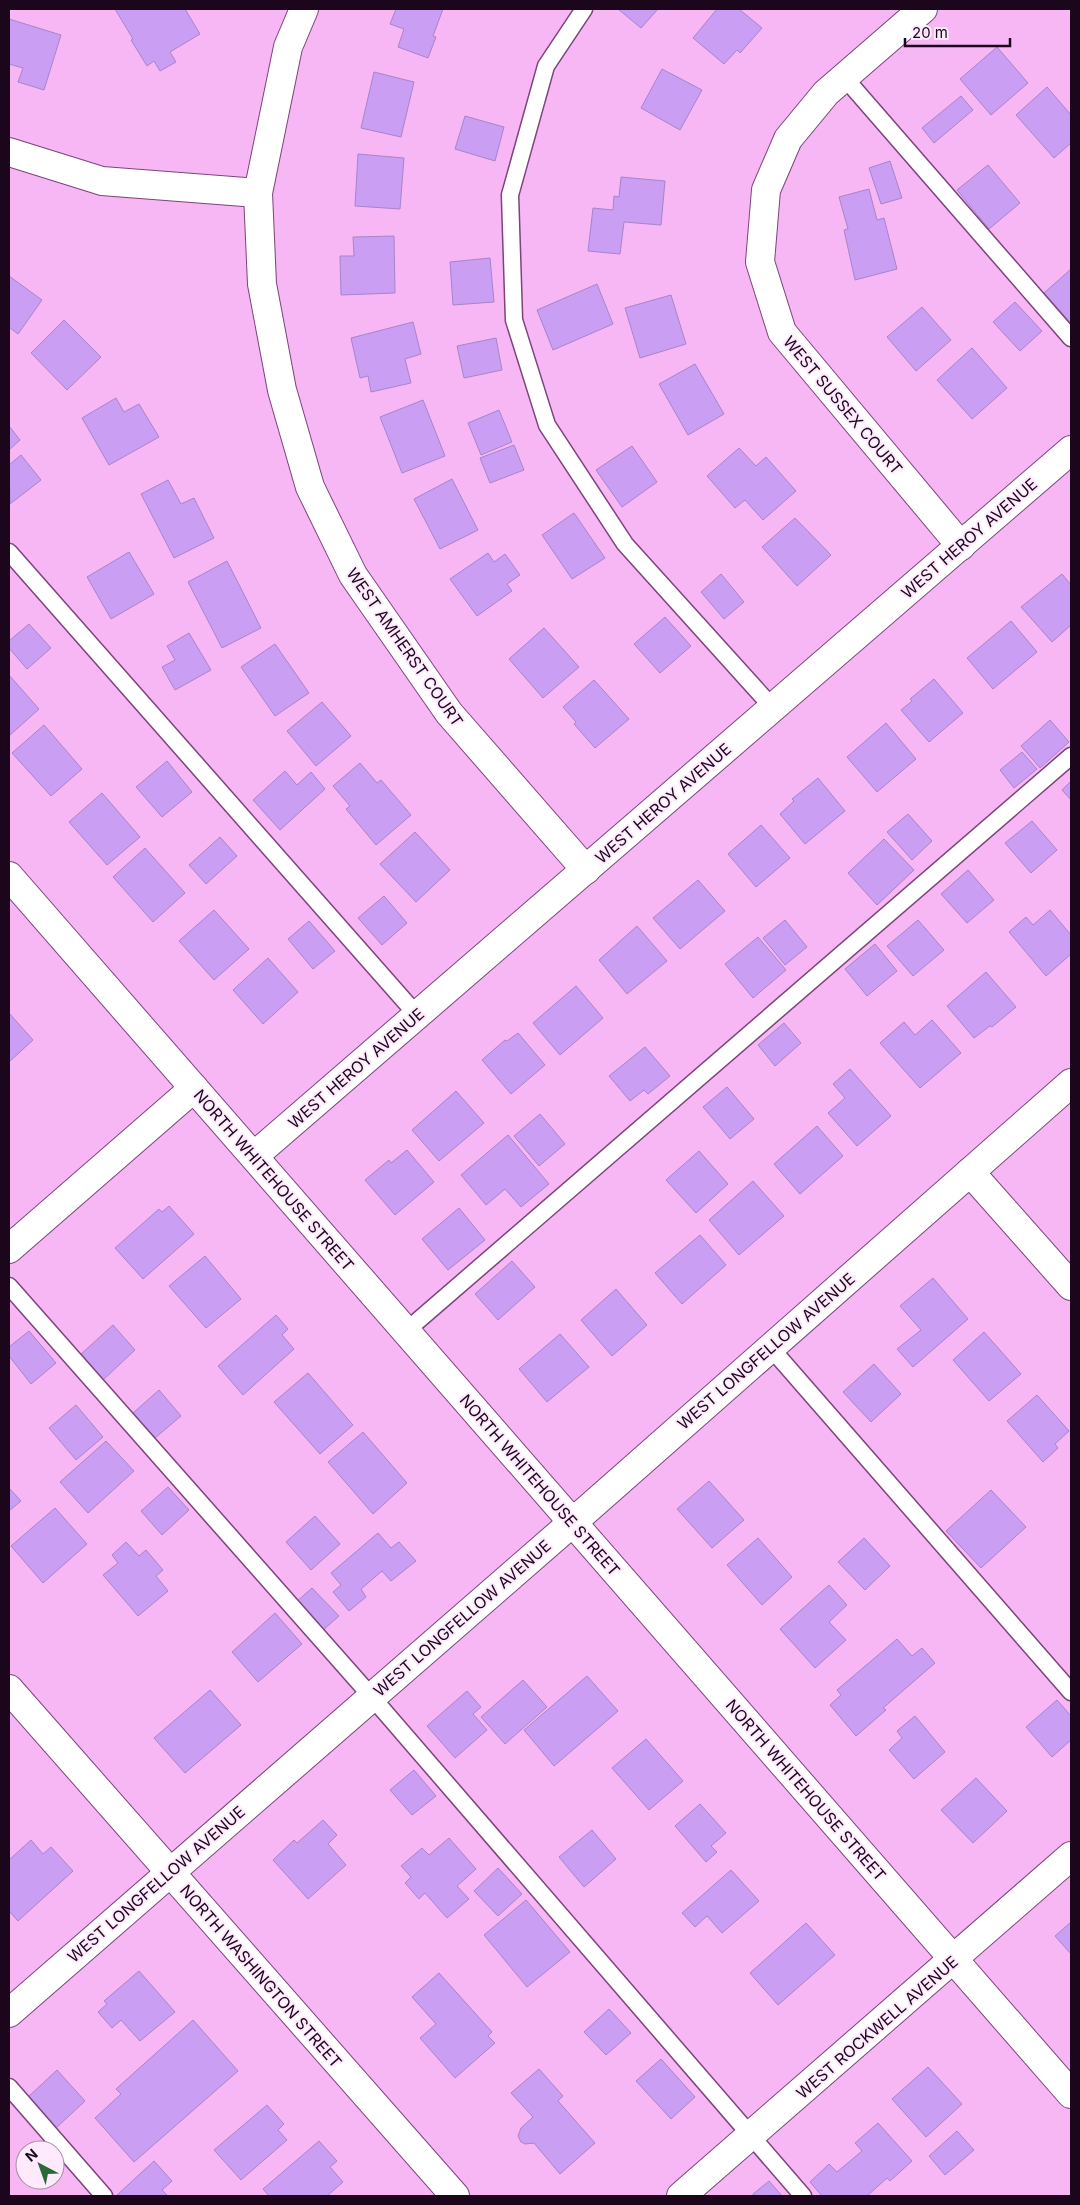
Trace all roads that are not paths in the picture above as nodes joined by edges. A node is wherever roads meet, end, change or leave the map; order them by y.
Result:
1 (304, 9) edge
2 (584, 9) edge
3 (923, 9) edge
4 (844, 77) junction
5 (9, 152) edge
6 (258, 193) junction
7 (1071, 338) edge
8 (1071, 450) edge
9 (961, 546) junction
10 (9, 552) edge
11 (773, 708) junction
12 (1071, 756) edge
13 (586, 870) junction
14 (9, 876) edge
15 (417, 1015) junction
16 (1071, 1083) edge
17 (194, 1088) junction
18 (254, 1156) junction
19 (970, 1172) junction
20 (9, 1249) edge
21 (9, 1286) edge
22 (1071, 1286) edge
23 (406, 1331) junction
24 (770, 1347) junction
25 (573, 1522) junction
26 (9, 1689) edge
27 (1071, 1692) edge
28 (371, 1696) junction
29 (1071, 1856) edge
30 (170, 1872) junction
31 (954, 1960) junction
32 (9, 2013) edge
33 (9, 2087) edge
34 (1071, 2094) edge
35 (750, 2136) junction
36 (104, 2196) edge
37 (455, 2196) edge
38 (682, 2196) edge
39 (803, 2196) edge

1 - 6 street, WEST AMHERST COURT
2 - 11 lane
3 - 4 street, WEST SUSSEX COURT
4 - 7 lane
4 - 9 street, WEST SUSSEX COURT
5 - 6 street
6 - 13 street, WEST AMHERST COURT
8 - 9 street, WEST HEROY AVENUE
9 - 11 street, WEST HEROY AVENUE
10 - 15 lane
11 - 13 street, WEST HEROY AVENUE
12 - 23 lane
13 - 15 street, WEST HEROY AVENUE
14 - 17 street, NORTH WHITEHOUSE STREET
15 - 18 street, WEST HEROY AVENUE
16 - 19 street, WEST LONGFELLOW AVENUE
17 - 18 street, NORTH WHITEHOUSE STREET
17 - 20 street
18 - 23 street, NORTH WHITEHOUSE STREET
19 - 22 street
19 - 24 street, WEST LONGFELLOW AVENUE
21 - 28 lane
23 - 25 street, NORTH WHITEHOUSE STREET
24 - 25 street, WEST LONGFELLOW AVENUE
24 - 27 lane
25 - 28 street, WEST LONGFELLOW AVENUE
25 - 31 street, NORTH WHITEHOUSE STREET
26 - 30 street, NORTH WASHINGTON STREET
28 - 30 street, WEST LONGFELLOW AVENUE
28 - 35 lane
29 - 31 street, WEST ROCKWELL AVENUE
30 - 32 street, WEST LONGFELLOW AVENUE
30 - 37 street, NORTH WASHINGTON STREET
31 - 34 street, NORTH WHITEHOUSE STREET
31 - 35 street, WEST ROCKWELL AVENUE
33 - 36 lane
35 - 38 street, WEST ROCKWELL AVENUE
35 - 39 lane

